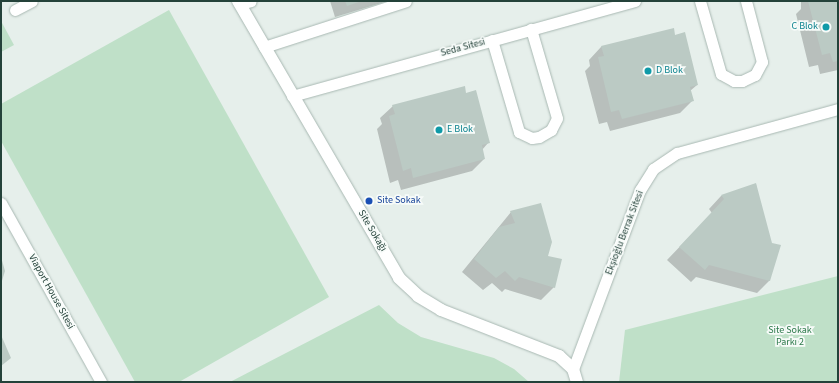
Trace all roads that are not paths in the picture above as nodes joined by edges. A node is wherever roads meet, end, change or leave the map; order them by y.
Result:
1 (32, 1) edge
2 (406, 1) edge
3 (635, 1) edge
4 (700, 1) edge
5 (746, 1) edge
6 (243, 2) edge
7 (15, 10) dead end
8 (532, 29) junction
9 (492, 40) junction
10 (264, 46) junction
11 (292, 96) junction
12 (838, 109) edge
13 (1, 203) edge
14 (573, 369) junction
15 (101, 382) edge
16 (577, 382) edge

1 - 7 lane
2 - 10 lane
3 - 8 lane, Seda Sitesi
4 - 5 lane
6 - 10 street, Site Sokağı
8 - 9 lane, Seda Sitesi
8 - 9 lane
9 - 11 lane, Seda Sitesi
10 - 11 street, Site Sokağı
11 - 14 street, Site Sokağı
12 - 14 lane, Ekşioğlu Berrak Sitesi
13 - 15 lane, Viaport House Sitesi
14 - 16 street

